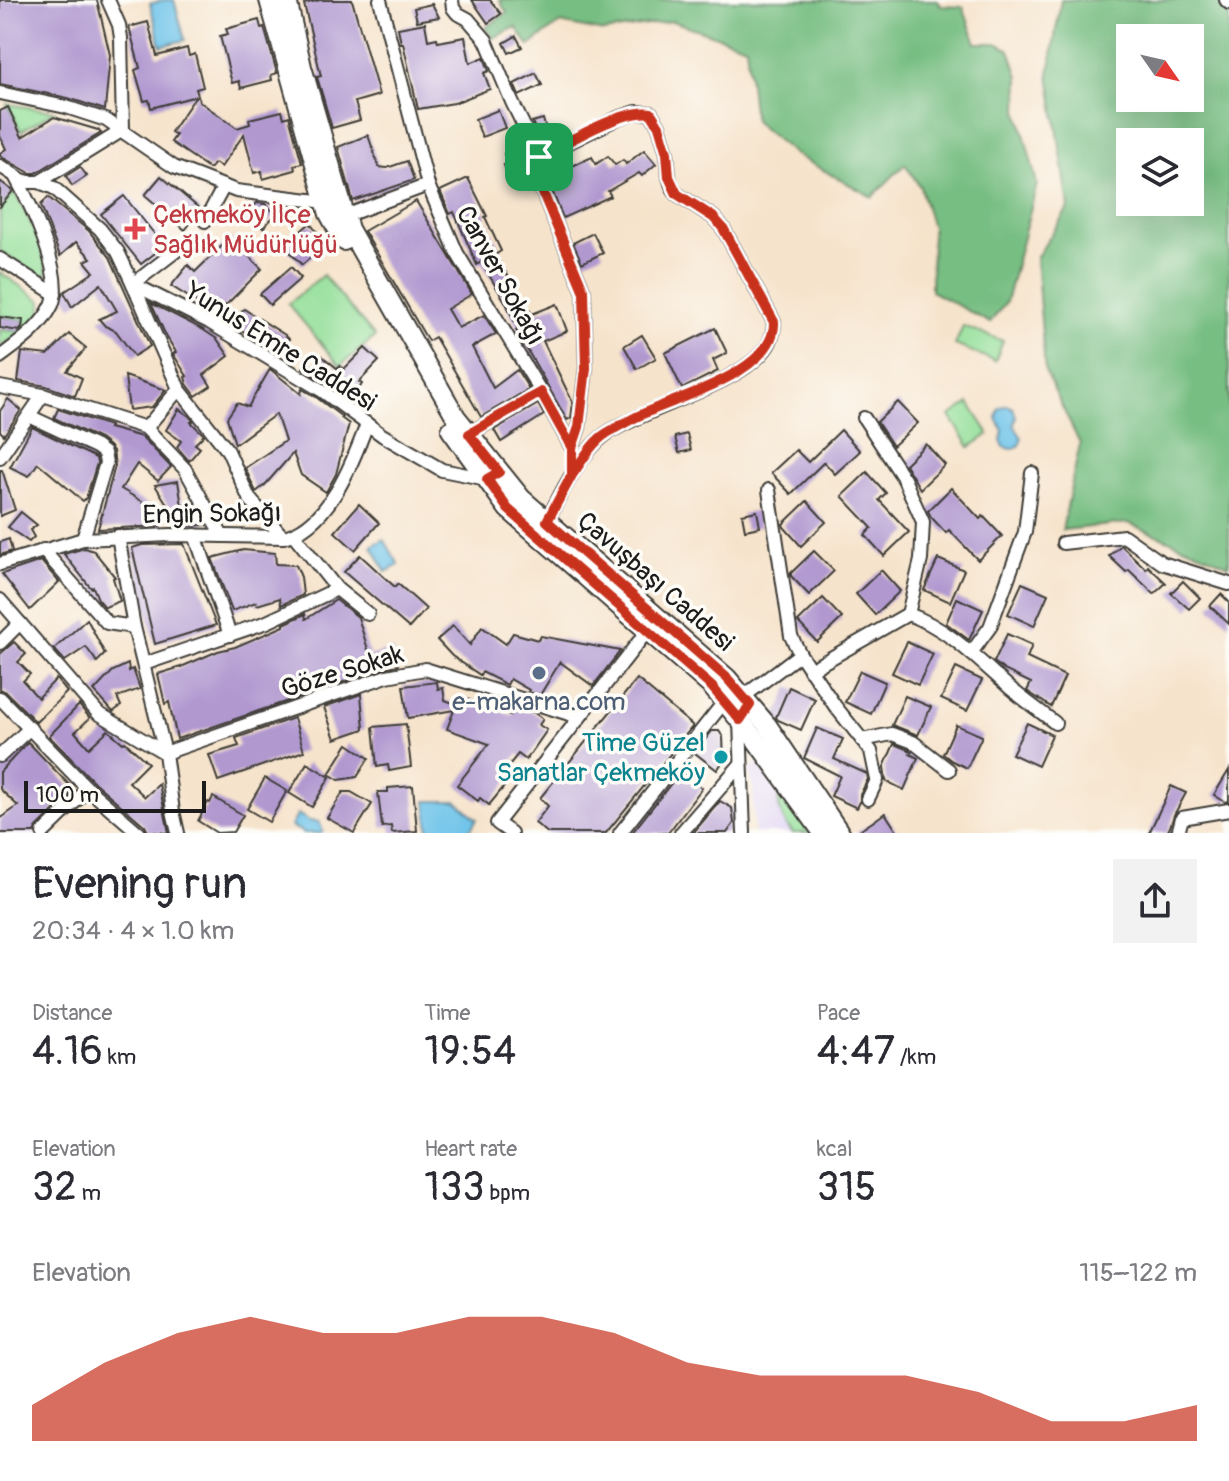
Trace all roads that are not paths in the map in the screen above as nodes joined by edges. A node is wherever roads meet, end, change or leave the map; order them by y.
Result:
1 (108, 0) edge
2 (269, 0) edge
3 (288, 0) edge
4 (380, 0) edge
5 (452, 0) edge
6 (0, 93) edge
7 (123, 130) junction
8 (539, 157) junction
9 (0, 166) edge
10 (15, 176) junction
11 (39, 182) junction
12 (428, 185) junction
13 (224, 186) junction
14 (326, 202) junction
15 (345, 216) junction
16 (205, 221) dead end
17 (176, 251) dead end
18 (0, 259) edge
19 (133, 284) junction
20 (55, 294) junction
21 (0, 357) edge
22 (0, 387) edge
23 (179, 389) junction
24 (541, 392) junction
25 (43, 395) junction
26 (29, 416) junction
27 (864, 418) dead end
28 (367, 424) junction
29 (146, 428) junction
30 (469, 434) junction
31 (572, 448) junction
32 (0, 457) edge
33 (1032, 473) dead end
34 (572, 475) junction
35 (493, 476) junction
36 (769, 490) dead end
37 (547, 521) junction
38 (195, 535) junction
39 (118, 536) junction
40 (222, 536) junction
41 (289, 536) junction
42 (83, 539) junction
43 (1063, 543) dead end
44 (43, 550) junction
45 (0, 564) edge
46 (1229, 584) edge
47 (337, 589) junction
48 (0, 600) edge
49 (368, 614) dead end
50 (908, 614) junction
51 (20, 623) junction
52 (134, 627) junction
53 (648, 630) junction
54 (230, 635) junction
55 (0, 643) edge
56 (971, 653) junction
57 (800, 654) junction
58 (144, 664) junction
59 (810, 670) junction
60 (0, 698) edge
61 (724, 702) junction
62 (744, 707) junction
63 (579, 717) junction
64 (1055, 723) dead end
65 (30, 728) junction
66 (862, 740) junction
67 (165, 753) junction
68 (0, 756) edge
69 (740, 765) junction
70 (949, 770) dead end
71 (88, 789) junction
72 (868, 799) dead end
73 (1229, 810) edge
74 (43, 833) edge
75 (139, 833) edge
76 (178, 833) edge
77 (511, 833) edge
78 (620, 833) edge
79 (681, 833) edge
80 (744, 833) edge
81 (823, 833) edge
82 (840, 833) edge
83 (1178, 833) edge

1 - 7 street
2 - 14 main road, Çavuşbaşı Caddesi
3 - 15 main road, Çavuşbaşı Caddesi
4 - 12 street, Canver Sokağı
5 - 8 street
6 - 7 street
7 - 11 street
7 - 13 street
8 - 31 street
8 - 34 street
9 - 10 street
10 - 11 street
10 - 20 street
11 - 19 street
12 - 15 street
12 - 24 street, Canver Sokağı
13 - 14 street
13 - 16 street
14 - 15 street, Çavuşbaşı Caddesi
14 - 35 main road, Çavuşbaşı Caddesi
15 - 30 main road, Çavuşbaşı Caddesi
17 - 19 street
18 - 20 street
19 - 23 street
19 - 28 street, Yunus Emre Caddesi
20 - 21 street
22 - 25 street
23 - 29 street
23 - 41 street
24 - 30 street
24 - 31 street, Canver Sokağı
25 - 26 street
25 - 29 street
26 - 32 street
26 - 42 street
27 - 50 street
28 - 35 street, Yunus Emre Caddesi
28 - 41 street, Engin Sokağı
29 - 40 street
30 - 35 main road, Çavuşbaşı Caddesi
31 - 34 street
33 - 56 street
34 - 37 street
35 - 37 main road, Çavuşbaşı Caddesi
35 - 53 main road, Çavuşbaşı Caddesi
36 - 57 street
37 - 62 main road, Çavuşbaşı Caddesi
38 - 39 street, Engin Sokağı
38 - 40 street, Engin Sokağı
38 - 54 street
39 - 42 street, Engin Sokağı
39 - 52 street
40 - 41 street, Engin Sokağı
41 - 47 street
42 - 44 street, Engin Sokağı
43 - 46 street
44 - 45 street, Engin Sokağı
44 - 52 street
47 - 49 street
47 - 54 street
48 - 51 street
50 - 56 street
50 - 59 street
51 - 55 street
51 - 67 street
52 - 58 street
53 - 61 main road, Çavuşbaşı Caddesi
53 - 63 street
54 - 58 street
56 - 64 street
57 - 59 street
57 - 62 street
58 - 67 street
59 - 66 street
60 - 65 street
61 - 62 main road, Çavuşbaşı Caddesi
61 - 78 street
62 - 69 street
62 - 81 main road, Çavuşbaşı Caddesi
62 - 82 main road, Çavuşbaşı Caddesi
63 - 67 street, Göze Sokak
63 - 77 street
65 - 68 street
65 - 71 street
66 - 70 street
66 - 72 street
67 - 76 street
69 - 79 street
69 - 80 street
71 - 74 street
71 - 75 street
73 - 83 street

